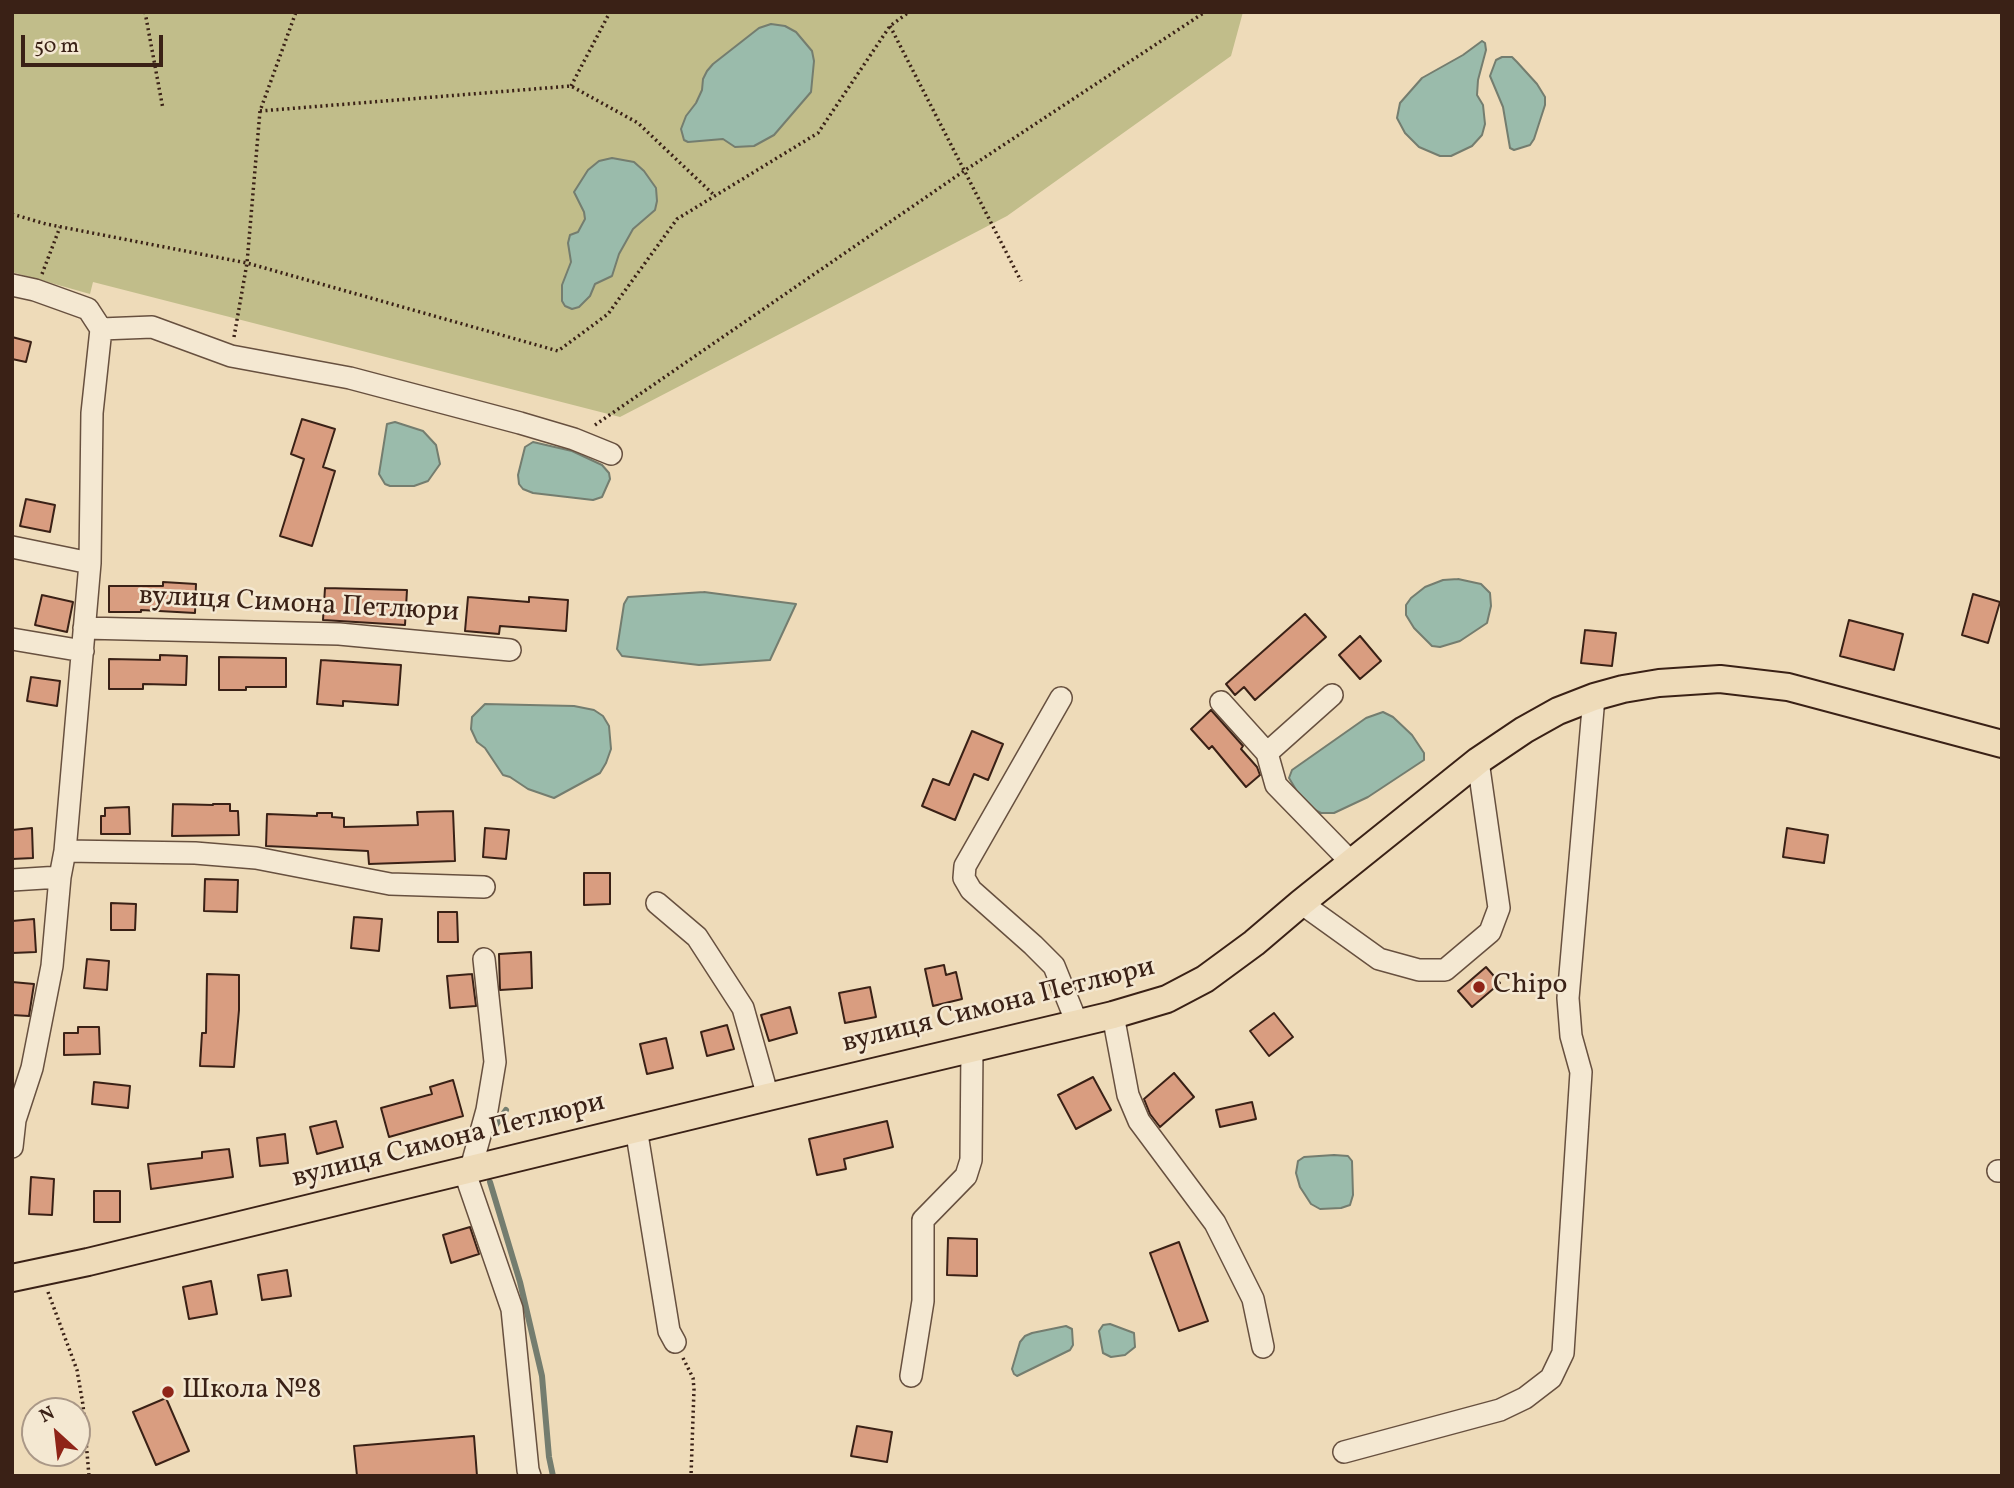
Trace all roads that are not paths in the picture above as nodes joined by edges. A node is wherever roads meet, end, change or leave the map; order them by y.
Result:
1 (12, 285) edge
2 (102, 329) junction
3 (611, 454) dead end
4 (12, 547) edge
5 (90, 563) junction
6 (85, 628) junction
7 (12, 639) edge
8 (510, 650) dead end
9 (83, 651) junction
10 (1332, 695) dead end
11 (1594, 697) junction
12 (1061, 698) dead end
13 (1221, 702) dead end
14 (2002, 744) edge
15 (1267, 753) junction
16 (1478, 761) junction
17 (65, 851) junction
18 (1350, 862) junction
19 (60, 877) junction
20 (12, 880) edge
21 (484, 887) dead end
22 (657, 903) dead end
23 (1301, 903) junction
24 (484, 959) dead end
25 (1113, 1015) junction
26 (1077, 1023) junction
27 (972, 1048) junction
28 (22, 1068) edge
29 (768, 1097) junction
30 (636, 1128) junction
31 (12, 1147) edge
32 (468, 1169) junction
33 (12, 1278) edge
34 (675, 1342) road end
35 (1264, 1347) dead end
36 (911, 1376) dead end
37 (1344, 1452) dead end
38 (530, 1476) edge

1 - 2 street
2 - 3 street
2 - 5 street
4 - 5 street
5 - 6 street
6 - 8 street, вулиця Симона Петлюри
6 - 9 street
7 - 9 street
9 - 17 street
10 - 15 street
11 - 14 main road, вулиця Симона Петлюри
11 - 16 main road, вулиця Симона Петлюри
11 - 37 street
12 - 26 street
13 - 15 street
15 - 18 street
16 - 18 main road, вулиця Симона Петлюри
16 - 23 street
17 - 19 street
17 - 21 street
18 - 23 main road, вулиця Симона Петлюри
19 - 20 street
19 - 28 street
22 - 29 street
23 - 25 main road, вулиця Симона Петлюри
24 - 32 street
25 - 26 main road, вулиця Симона Петлюри
25 - 35 street
26 - 27 main road, вулиця Симона Петлюри
27 - 29 main road, вулиця Симона Петлюри
27 - 36 street
28 - 31 street
29 - 30 main road, вулиця Симона Петлюри
30 - 32 main road, вулиця Симона Петлюри
30 - 34 street
32 - 33 main road, вулиця Симона Петлюри
32 - 38 street

